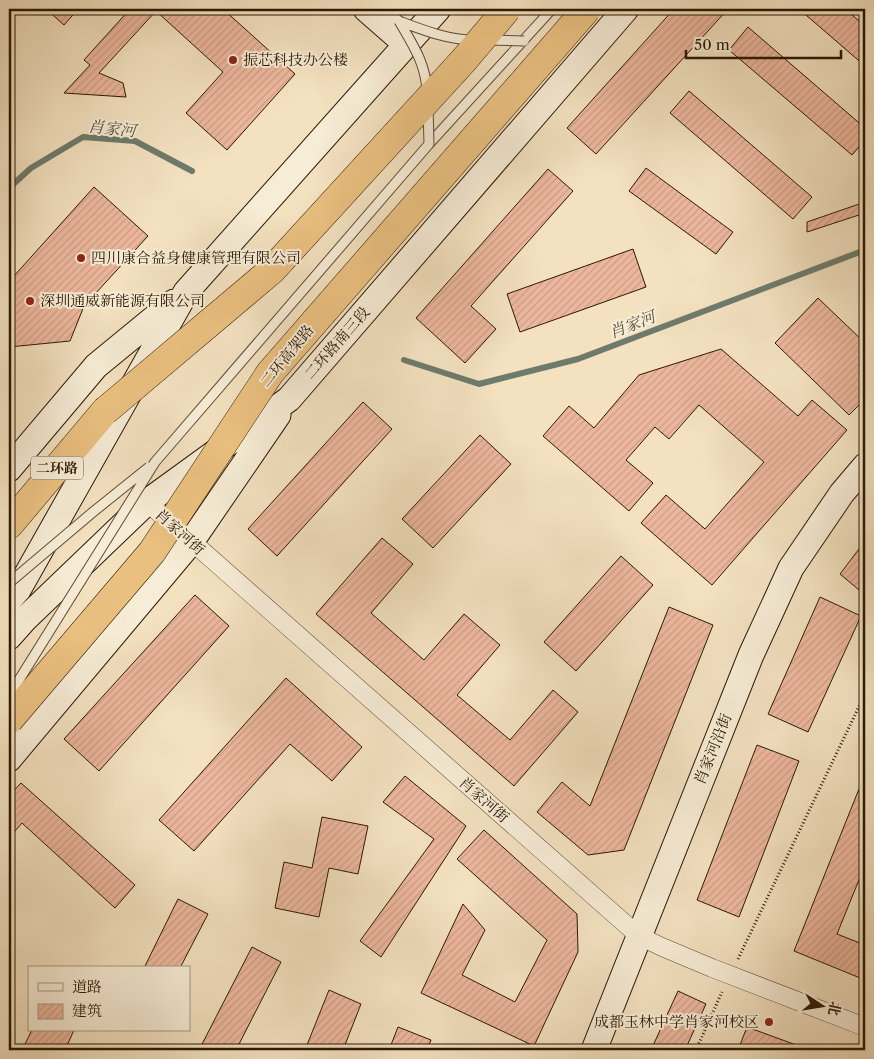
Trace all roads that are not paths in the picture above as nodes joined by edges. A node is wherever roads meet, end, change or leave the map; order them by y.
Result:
1 (366, 9) edge
2 (385, 9) edge
3 (507, 9) edge
4 (552, 9) edge
5 (587, 9) edge
6 (626, 9) edge
7 (432, 10) edge
8 (403, 32) junction
9 (524, 41) junction
10 (429, 144) junction
11 (186, 292) junction
12 (288, 399) junction
13 (155, 462) junction
14 (865, 466) edge
15 (9, 469) edge
16 (147, 502) junction
17 (9, 525) edge
18 (191, 542) junction
19 (9, 583) edge
20 (9, 600) edge
21 (9, 637) edge
22 (9, 696) edge
23 (9, 720) edge
24 (9, 759) edge
25 (639, 936) junction
26 (865, 1027) edge
27 (594, 1050) edge

1 - 8 main road
2 - 8 lane
3 - 17 highway, 二环路, bridge
4 - 9 lane
5 - 23 highway, 二环高架路, bridge
6 - 12 main road, 二环路南三段
7 - 8 main road
8 - 9 lane, bridge
8 - 10 lane, bridge
8 - 11 main road
9 - 10 lane
10 - 13 lane, bridge
11 - 15 main road
11 - 20 main road
12 - 16 main road, 二环路南三段
12 - 18 main road
13 - 19 lane, bridge
13 - 22 lane, bridge
14 - 25 main road, 肖家河沿街
16 - 18 street, 肖家河街
16 - 21 main road, 二环路南三段
18 - 24 main road
18 - 25 street, 肖家河街
25 - 26 street, 肖家河街
25 - 27 main road, 肖家河沿街

